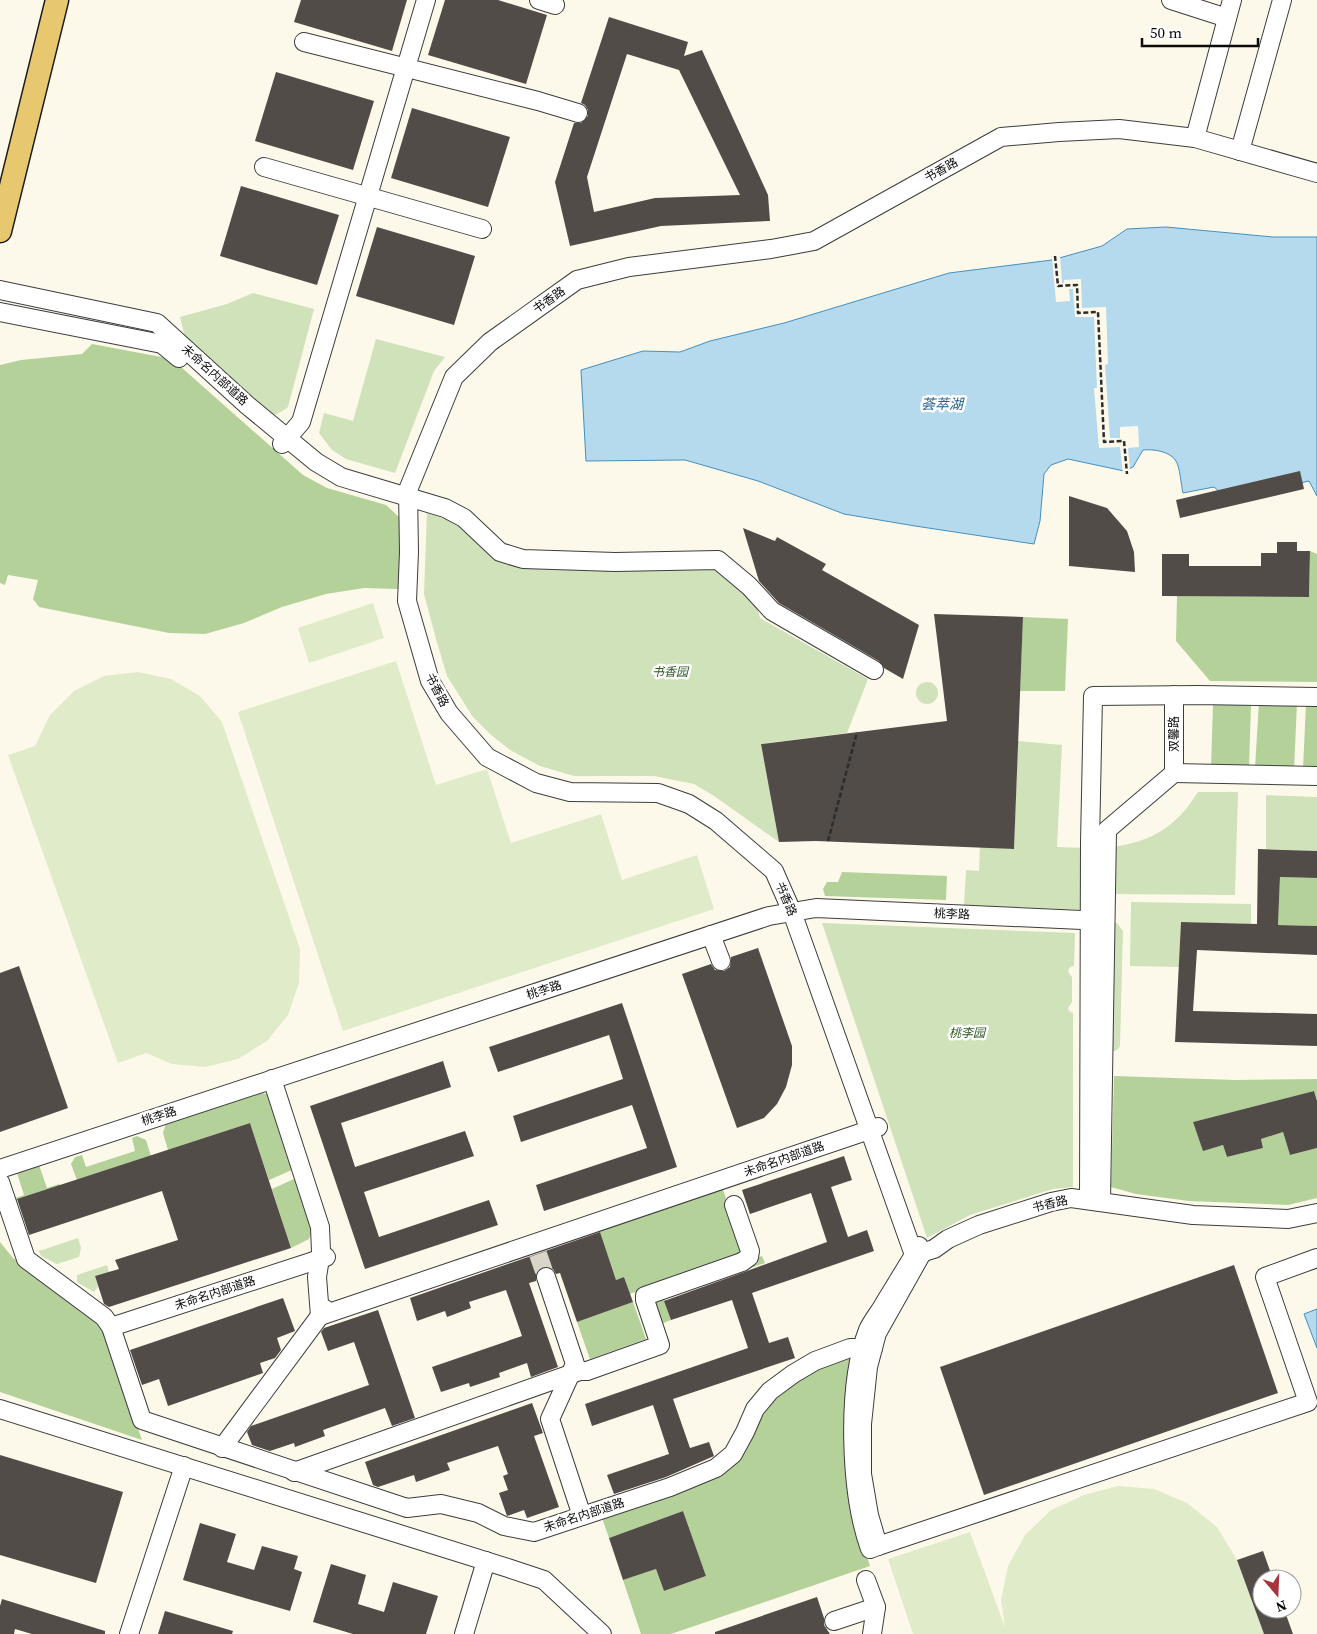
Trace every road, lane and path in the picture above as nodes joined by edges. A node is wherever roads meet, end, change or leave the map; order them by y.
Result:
1 (57, 0) edge
2 (426, 0) edge
3 (538, 0) edge
4 (1171, 0) edge
5 (1232, 0) edge
6 (1282, 0) edge
7 (556, 5) dead end
8 (1227, 18) junction
9 (304, 42) dead end
10 (406, 67) junction
11 (578, 113) dead end
12 (1195, 138) junction
13 (1240, 151) junction
14 (264, 168) dead end
15 (1317, 173) edge
16 (1317, 183) edge
17 (368, 197) junction
18 (482, 229) dead end
19 (0, 231) edge
20 (1055, 256) dead end
21 (0, 290) edge
22 (0, 312) edge
23 (285, 441) junction
24 (1127, 474) dead end
25 (413, 501) junction
26 (874, 670) dead end
27 (1174, 695) junction
28 (1317, 698) edge
29 (857, 732) dead end
30 (1174, 773) junction
31 (1317, 776) edge
32 (828, 841) dead end
33 (797, 915) junction
34 (1097, 924) junction
35 (713, 939) junction
36 (721, 961) dead end
37 (276, 1082) junction
38 (873, 1126) junction
39 (0, 1169) edge
40 (0, 1175) edge
41 (0, 1182) edge
42 (1095, 1198) junction
43 (734, 1205) dead end
44 (1317, 1206) edge
45 (1317, 1214) edge
46 (916, 1250) junction
47 (323, 1258) junction
48 (1317, 1258) edge
49 (550, 1276) tunnel mouth
50 (323, 1312) junction
51 (111, 1327) junction
52 (868, 1348) junction
53 (576, 1376) junction
54 (0, 1409) edge
55 (0, 1417) edge
56 (222, 1448) junction
57 (182, 1470) junction
58 (300, 1473) junction
59 (586, 1514) junction
60 (485, 1565) junction
61 (866, 1580) dead end
62 (876, 1608) junction
63 (834, 1621) dead end
64 (129, 1634) edge
65 (464, 1634) edge
66 (590, 1634) edge
67 (602, 1634) edge
68 (872, 1634) edge

1 - 19 main road
2 - 10 street
3 - 7 street
4 - 8 street
5 - 8 street
6 - 13 street
8 - 12 street
9 - 10 street
10 - 11 street
10 - 17 street
12 - 13 street, 书香路
12 - 25 street, 书香路
13 - 15 street, 书香路
14 - 17 street
16 - 25 street, 书香路
17 - 18 street
17 - 23 street
20 - 24 path
21 - 23 street, 未命名内部道路
22 - 23 street, 未命名内部道路
23 - 25 street, 未命名内部道路
25 - 26 street, 未命名内部道路
25 - 33 street, 书香路
27 - 28 street
27 - 30 street, 双馨路
27 - 34 street
29 - 32 path
30 - 31 street
30 - 34 street
33 - 34 street, 桃李路
33 - 35 street, 桃李路
33 - 38 street, 书香路
34 - 42 street
35 - 36 street
35 - 37 street, 桃李路
37 - 39 street, 桃李路
37 - 40 street, 桃李路
37 - 47 street
38 - 46 street, 书香路
38 - 50 street, 未命名内部道路
41 - 51 street, 未命名内部道路
42 - 44 street, 书香路
42 - 45 street, 书香路
42 - 46 street, 书香路
43 - 53 street
46 - 52 street
47 - 50 street
47 - 51 street, 未命名内部道路
48 - 52 street
49 - 53 street
50 - 56 street
51 - 56 street, 未命名内部道路
52 - 59 street, 未命名内部道路
53 - 58 street
53 - 59 street
54 - 57 street
55 - 57 street
56 - 58 street, 未命名内部道路
57 - 60 street
57 - 64 street
58 - 59 street, 未命名内部道路
60 - 65 street
60 - 66 street
60 - 67 street
61 - 62 street
62 - 63 street
62 - 68 street

